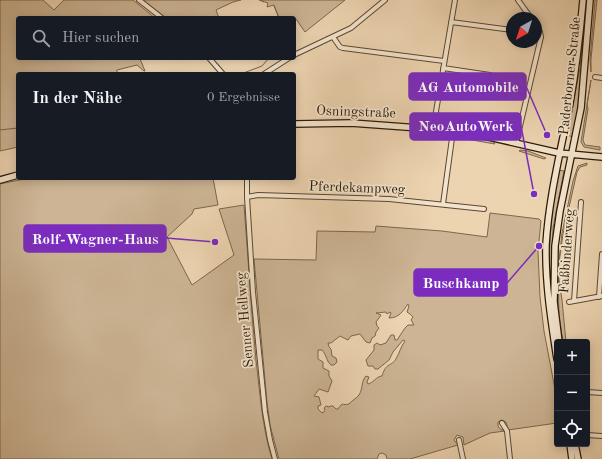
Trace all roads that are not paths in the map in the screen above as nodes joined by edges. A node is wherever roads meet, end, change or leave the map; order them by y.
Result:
1 (139, 0) edge
2 (385, 0) edge
3 (455, 0) edge
4 (518, 0) edge
5 (583, 0) edge
6 (590, 0) edge
7 (527, 12) edge
8 (159, 16) edge
9 (451, 22) junction
10 (506, 29) edge
11 (333, 37) junction
12 (538, 48) edge
13 (296, 55) edge
14 (211, 60) edge
15 (286, 60) edge
16 (444, 61) junction
17 (443, 68) junction
18 (221, 72) edge
19 (267, 72) edge
20 (490, 75) dead end
21 (595, 77) dead end
22 (602, 78) edge
23 (296, 124) edge
24 (433, 129) junction
25 (453, 131) junction
26 (516, 142) junction
27 (559, 153) junction
28 (572, 154) junction
29 (602, 157) edge
30 (16, 176) edge
31 (0, 180) edge
32 (247, 180) edge
33 (247, 197) junction
34 (581, 202) dead end
35 (443, 204) junction
36 (484, 208) dead end
37 (602, 254) edge
38 (601, 297) edge
39 (574, 301) junction
40 (568, 302) dead end
41 (559, 339) edge
42 (554, 340) edge
43 (590, 392) edge
44 (602, 393) edge
45 (502, 423) dead end
46 (590, 435) edge
47 (602, 436) edge
48 (459, 440) dead end
49 (570, 447) edge
50 (576, 447) edge
51 (275, 459) edge
52 (463, 459) edge
53 (510, 459) edge
54 (572, 459) edge
55 (578, 459) edge

1 - 8 street
2 - 11 street
3 - 9 street
4 - 7 street
5 - 27 main road, Paderborner Straße
6 - 28 main road, Paderborner Straße
9 - 10 street
9 - 16 street
11 - 13 street
11 - 16 street
12 - 26 street
14 - 18 street
15 - 19 street
16 - 17 street
17 - 20 street
17 - 24 street
21 - 22 street
23 - 24 main road, Osningstraße
24 - 25 main road, Osningstraße
25 - 26 main road, Osningstraße
25 - 35 street
26 - 27 main road, Osningstraße
27 - 28 main road, Osningstraße
27 - 42 main road, Paderborner Straße
28 - 29 main road, Osningstraße
28 - 41 main road, Paderborner Straße
30 - 31 main road
32 - 33 street, Senner Hellweg
33 - 35 street, Pferdekampweg
33 - 51 street, Senner Hellweg
34 - 39 street, Faßbinderweg
35 - 36 street, Pferdekampweg
37 - 38 street
38 - 39 street, Faßbinderweg
39 - 40 street, Faßbinderweg
43 - 44 street
45 - 53 street
46 - 47 street
48 - 52 street
49 - 54 main road
50 - 55 main road

